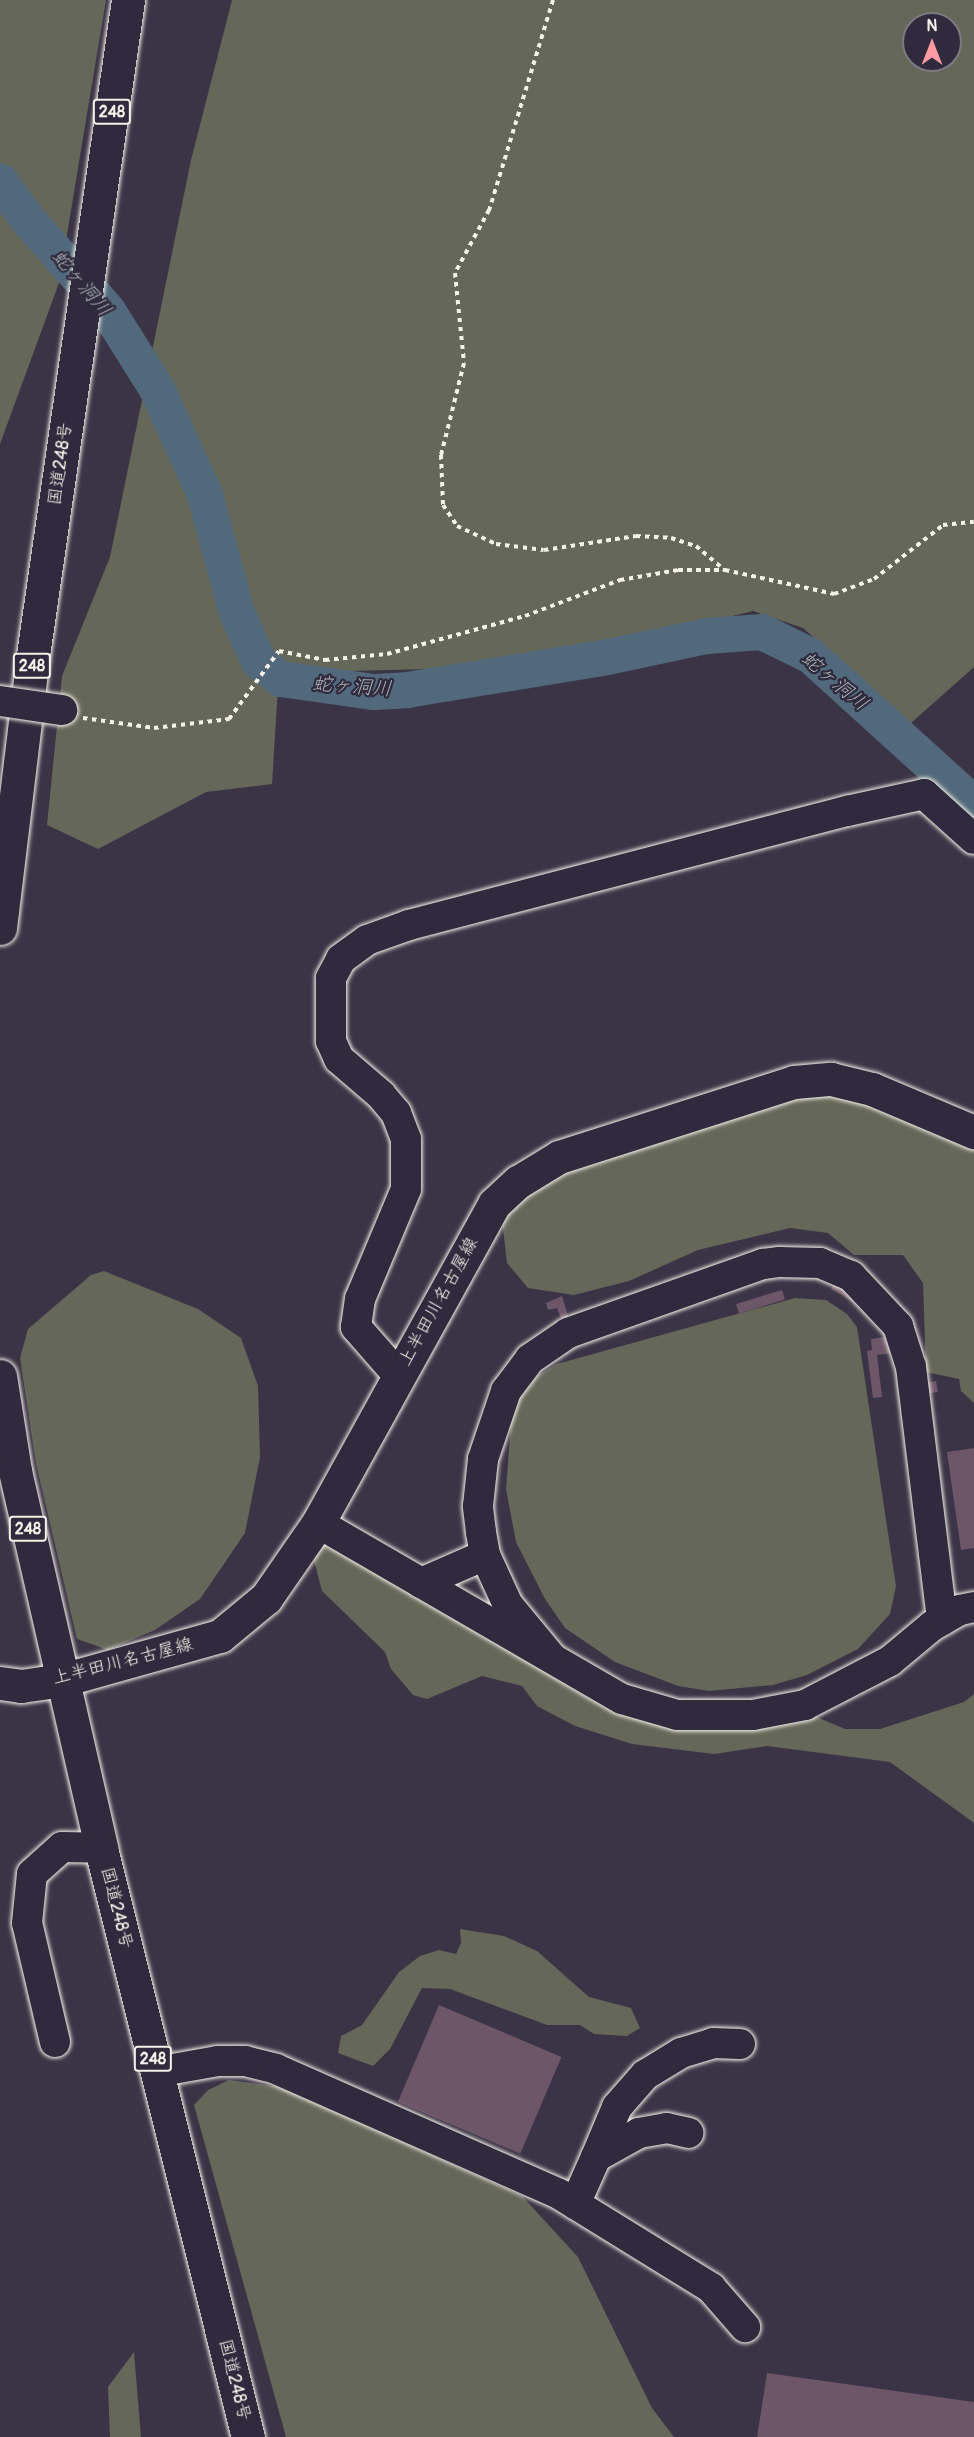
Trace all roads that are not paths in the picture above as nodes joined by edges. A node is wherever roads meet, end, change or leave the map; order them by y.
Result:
1 (128, 0) edge
2 (0, 701) edge
3 (62, 710) road end
4 (974, 839) edge
5 (0, 928) edge
6 (974, 1132) edge
7 (398, 1375) junction
8 (0, 1376) edge
9 (8, 1472) edge
10 (318, 1522) junction
11 (485, 1555) junction
12 (421, 1582) junction
13 (974, 1608) edge
14 (942, 1620) junction
15 (552, 1658) junction
16 (62, 1680) junction
17 (0, 1683) edge
18 (101, 1848) junction
19 (55, 2042) dead end
20 (740, 2044) dead end
21 (156, 2073) junction
22 (688, 2133) dead end
23 (596, 2157) junction
24 (575, 2204) junction
25 (745, 2328) dead end
26 (248, 2437) edge

1 - 5 main road, 国道248号 / 248
2 - 3 street, bridge
4 - 7 street
6 - 7 main road, 上半田川名古屋線
7 - 10 main road, 上半田川名古屋線
8 - 9 main road, 国道248号 / 248
9 - 16 main road, 国道248号 / 248
10 - 12 street
10 - 16 main road, 上半田川名古屋線
11 - 12 street
11 - 14 street
11 - 15 street
12 - 15 street
13 - 14 street
14 - 15 street
16 - 17 main road, 上半田川名古屋線
16 - 18 main road, 国道248号 / 248
18 - 19 street
18 - 21 main road, 国道248号 / 248
20 - 23 street
21 - 24 street
21 - 26 main road, 国道248号 / 248
22 - 23 street
23 - 24 street
24 - 25 street

